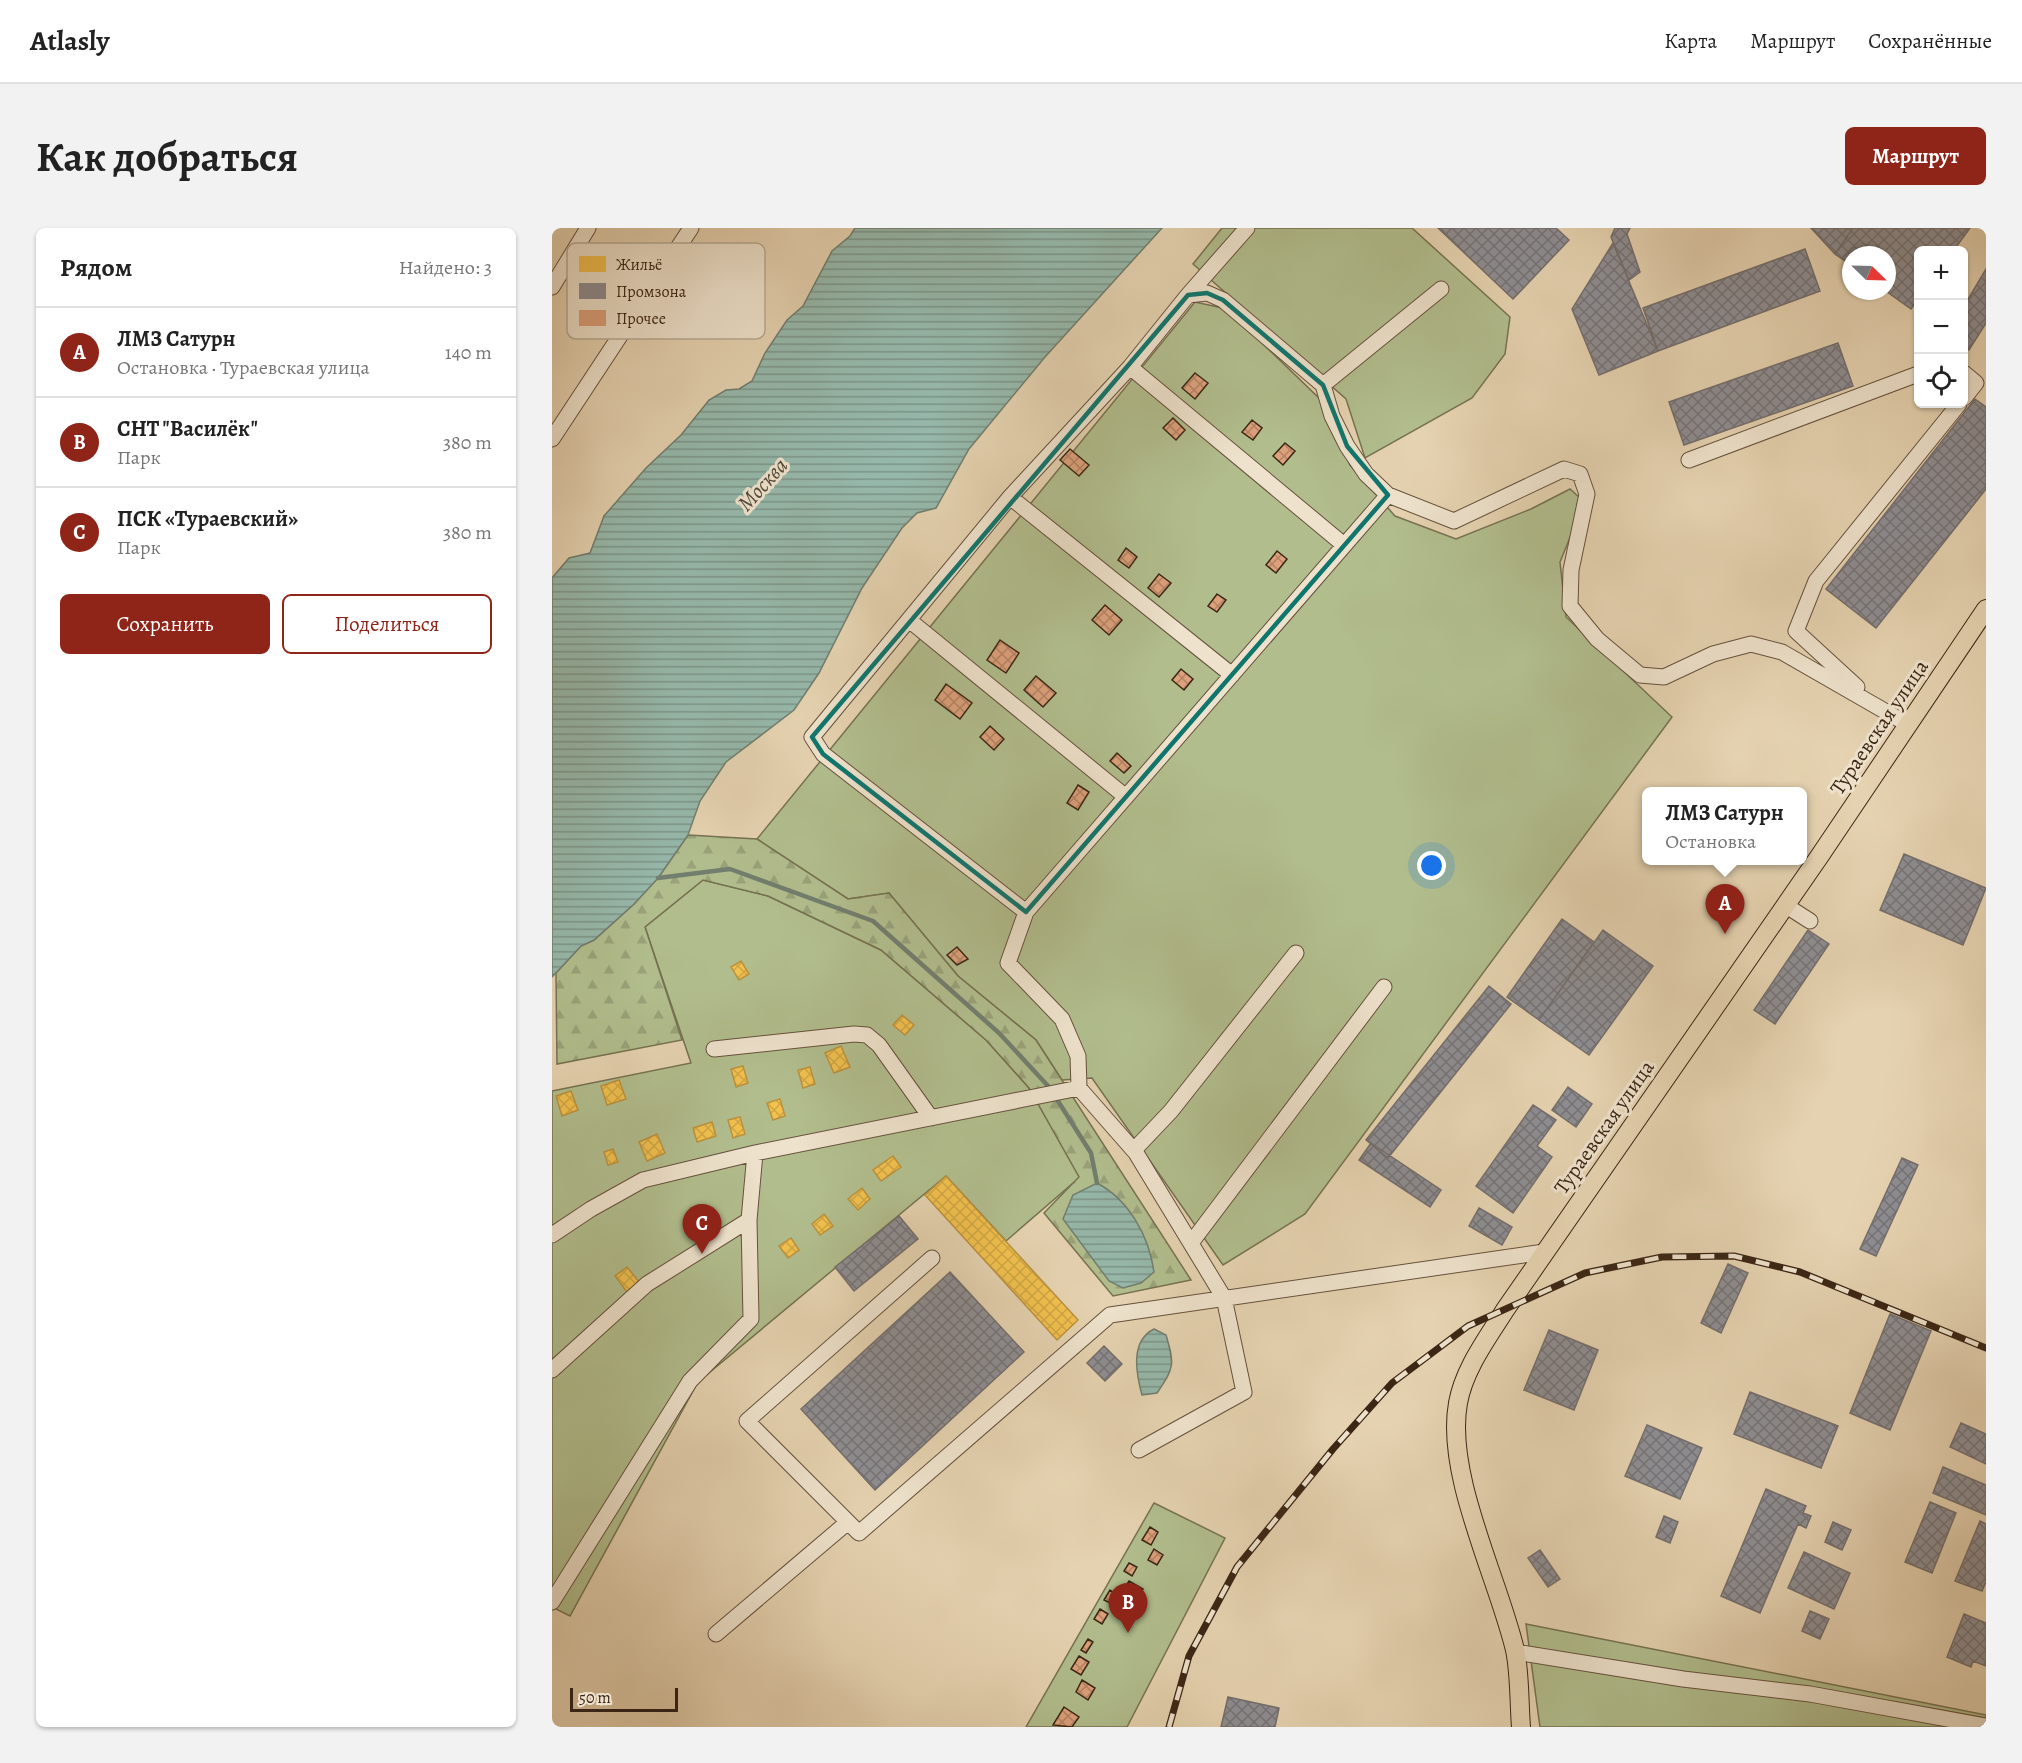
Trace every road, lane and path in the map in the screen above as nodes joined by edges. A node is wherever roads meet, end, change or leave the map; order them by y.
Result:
1 (588, 228) edge
2 (691, 228) edge
3 (1247, 228) edge
4 (579, 243) edge
5 (681, 243) edge
6 (567, 262) edge
7 (552, 287) edge
8 (1441, 289) dead end
9 (1188, 295) junction
10 (614, 339) edge
11 (1130, 367) junction
12 (1914, 376) edge
13 (1968, 377) edge
14 (1323, 385) junction
15 (1968, 394) edge
16 (1956, 408) edge
17 (557, 421) edge
18 (552, 439) edge
19 (1689, 460) dead end
20 (1388, 495) junction
21 (1010, 497) junction
22 (1344, 545) junction
23 (1986, 609) edge
24 (909, 620) junction
25 (1232, 675) junction
26 (1874, 703) junction
27 (1909, 724) junction
28 (1126, 797) junction
29 (1785, 905) junction
30 (1026, 912) junction
31 (1810, 921) dead end
32 (1296, 953) dead end
33 (1384, 987) dead end
34 (714, 1049) dead end
35 (1079, 1088) junction
36 (931, 1118) junction
37 (1134, 1150) junction
38 (755, 1153) junction
39 (749, 1220) junction
40 (552, 1235) edge
41 (1191, 1243) junction
42 (1544, 1252) junction
43 (932, 1258) dead end
44 (1224, 1298) junction
45 (552, 1370) edge
46 (1139, 1450) dead end
47 (848, 1522) junction
48 (552, 1602) edge
49 (716, 1634) dead end
50 (1515, 1652) junction
51 (1986, 1726) edge
52 (1521, 1727) edge

1 - 4 street
2 - 5 street
3 - 9 street
6 - 7 street
8 - 14 street
9 - 11 street
9 - 14 street
10 - 17 street
11 - 21 street
11 - 22 street
12 - 19 street
13 - 15 street
14 - 20 street
16 - 26 street
17 - 18 street
20 - 22 street
20 - 26 street
21 - 24 street
21 - 25 street
22 - 25 street
23 - 27 main road, Тураевская улица
24 - 28 street
24 - 30 street
25 - 28 street
26 - 27 street
27 - 29 main road, Тураевская улица
28 - 30 street
29 - 31 street
29 - 42 main road, Тураевская улица
30 - 35 street
32 - 37 street
33 - 41 street
34 - 36 street
35 - 36 street
35 - 37 street
36 - 38 street
37 - 41 street
38 - 39 street
38 - 40 street
39 - 45 street
39 - 48 street
41 - 44 street
42 - 44 street
42 - 50 main road, Тураевская улица
43 - 47 street
44 - 46 street
44 - 47 street
47 - 49 street
50 - 51 street
50 - 52 main road, Тураевская улица

